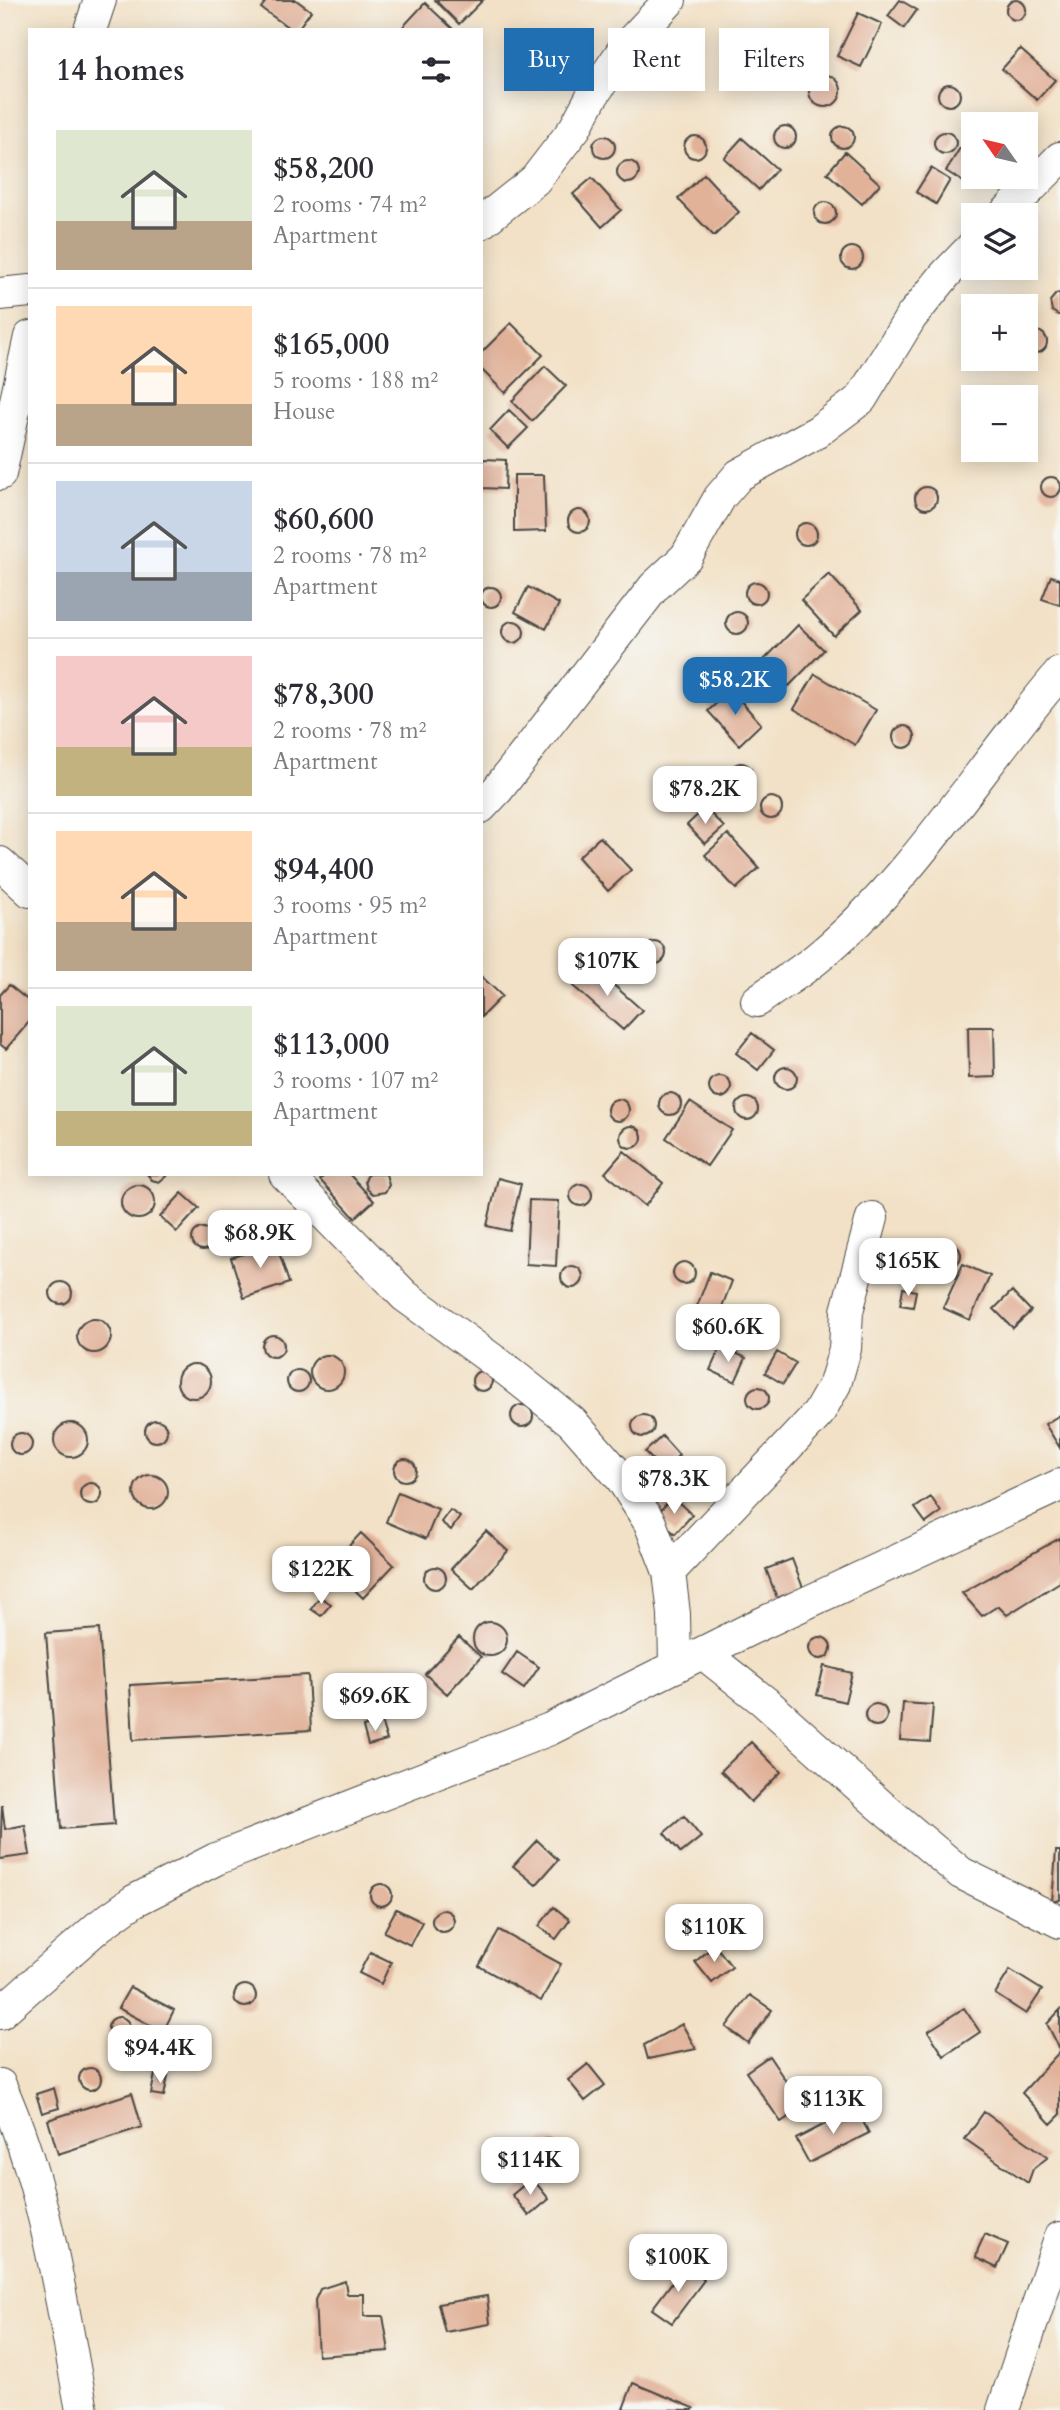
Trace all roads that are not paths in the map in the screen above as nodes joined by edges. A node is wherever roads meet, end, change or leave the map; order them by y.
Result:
1 (100, 0) edge
2 (670, 0) edge
3 (91, 28) edge
4 (1060, 158) edge
5 (1016, 203) edge
6 (483, 221) edge
7 (961, 258) edge
8 (28, 291) edge
9 (0, 294) edge
10 (28, 346) edge
11 (0, 474) edge
12 (1060, 673) edge
13 (483, 805) edge
14 (0, 863) edge
15 (28, 889) edge
16 (757, 1001) dead end
17 (287, 1176) edge
18 (872, 1218) dead end
19 (1060, 1485) edge
20 (669, 1572) junction
21 (689, 1660) junction
22 (1060, 1922) edge
23 (0, 2013) edge
24 (0, 2085) edge
25 (1060, 2238) edge
26 (82, 2410) edge
27 (1003, 2410) edge

1 - 3 street
2 - 6 street
4 - 5 street
7 - 13 street
8 - 9 street
10 - 11 street
12 - 16 street
14 - 15 street
17 - 20 street
18 - 20 street
19 - 21 street
20 - 21 street
21 - 22 street
21 - 23 street
24 - 26 street
25 - 27 street

